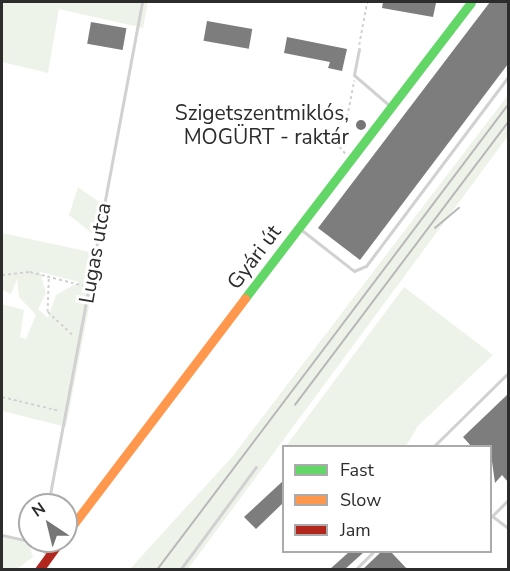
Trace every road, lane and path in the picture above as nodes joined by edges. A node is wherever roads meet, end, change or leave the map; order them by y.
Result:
1 (142, 2) edge
2 (367, 2) edge
3 (471, 2) edge
4 (359, 49) joint
5 (354, 75) junction
6 (508, 77) edge
7 (391, 107) junction
8 (351, 159) junction
9 (299, 228) junction
10 (2, 275) edge
11 (49, 279) junction
12 (88, 287) junction
13 (79, 344) junction
14 (508, 373) edge
15 (2, 397) edge
16 (64, 416) junction
17 (436, 445) edge
18 (256, 467) dead end
19 (50, 493) edge
20 (508, 500) edge
21 (492, 514) edge
22 (492, 516) edge
23 (78, 518) edge
24 (508, 528) edge
25 (2, 535) edge
26 (18, 538) edge
27 (46, 553) edge
28 (52, 553) edge
29 (372, 553) edge
30 (48, 558) junction
31 (39, 570) edge
32 (180, 570) edge
33 (355, 570) edge

1 - 12 lane, Lugas utca
2 - 4 path
3 - 7 street, Gyári út
4 - 5 lane
5 - 7 lane
5 - 8 path
6 - 9 lane
7 - 8 street, Gyári út
8 - 9 street, Gyári út
9 - 23 street, Gyári út
10 - 11 path
11 - 12 path
11 - 13 path
12 - 13 lane, Lugas utca
13 - 16 lane, Lugas utca
14 - 17 lane
15 - 16 path
16 - 19 lane, Lugas utca
18 - 32 lane
20 - 21 lane
22 - 24 lane
25 - 26 lane
27 - 30 lane
28 - 30 street
29 - 33 lane
30 - 31 street

